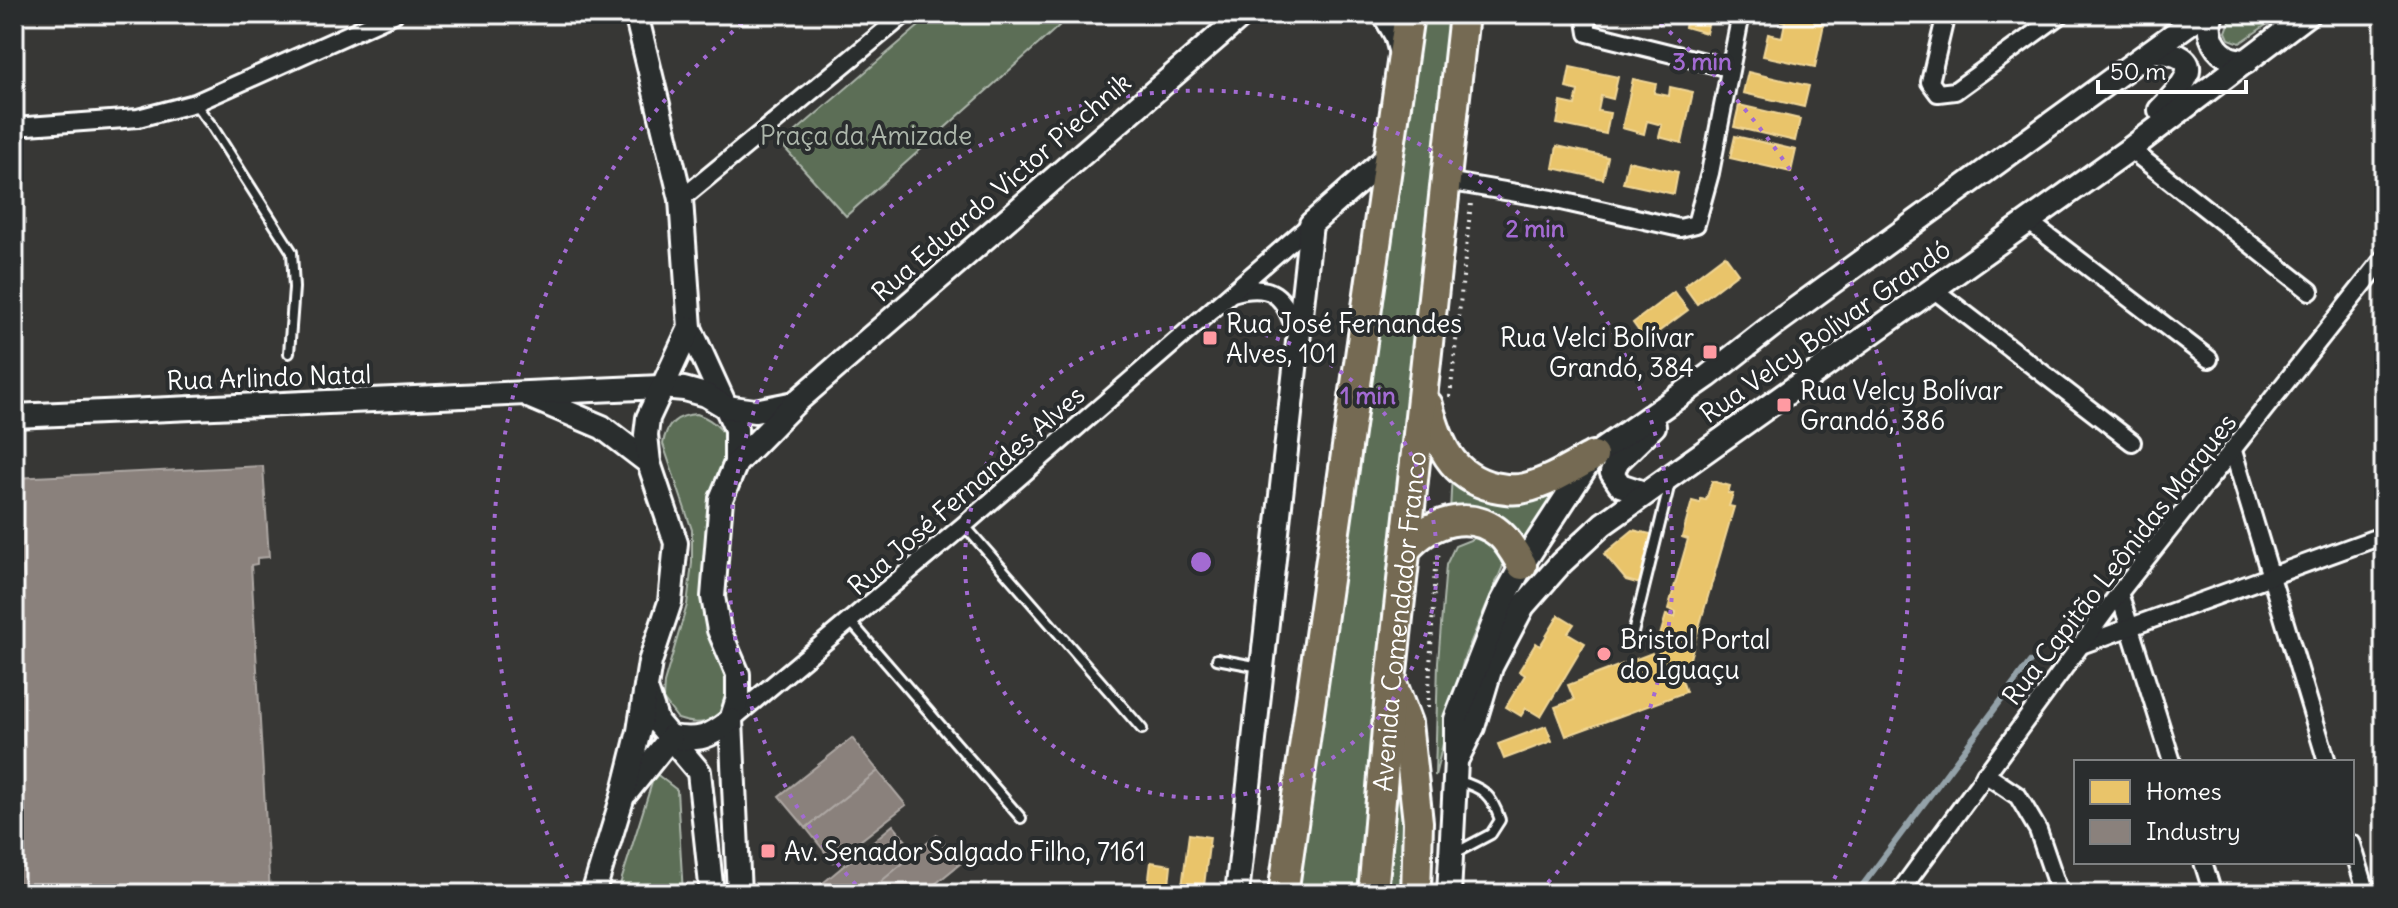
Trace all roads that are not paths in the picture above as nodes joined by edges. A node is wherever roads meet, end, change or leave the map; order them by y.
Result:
1 (394, 14) edge
2 (636, 14) edge
3 (905, 14) edge
4 (1244, 14) edge
5 (1384, 14) edge
6 (1409, 14) edge
7 (1464, 14) edge
8 (1589, 14) edge
9 (1741, 14) edge
10 (1946, 14) edge
11 (2061, 14) edge
12 (2202, 14) edge
13 (2212, 14) edge
14 (2308, 14) edge
15 (2154, 51) junction
16 (1403, 58) junction
17 (2246, 62) junction
18 (1729, 68) junction
19 (195, 103) junction
20 (14, 127) edge
21 (2130, 149) junction
22 (1386, 158) junction
23 (1446, 181) junction
24 (681, 199) junction
25 (2028, 221) junction
26 (1311, 224) junction
27 (2384, 258) edge
28 (1933, 289) junction
29 (2310, 291) dead end
30 (1231, 293) junction
31 (690, 328) junction
32 (1298, 337) junction
33 (289, 353) dead end
34 (2209, 359) dead end
35 (1708, 376) junction
36 (1424, 386) junction
37 (661, 387) junction
38 (526, 395) junction
39 (795, 403) junction
40 (726, 407) junction
41 (14, 416) edge
42 (2132, 442) dead end
43 (2233, 451) junction
44 (1593, 456) junction
45 (649, 463) junction
46 (736, 463) junction
47 (1671, 474) junction
48 (1644, 493) junction
49 (964, 525) junction
50 (2384, 535) edge
51 (1406, 549) junction
52 (1522, 565) junction
53 (2271, 576) junction
54 (2119, 593) junction
55 (850, 621) junction
56 (2129, 627) junction
57 (1632, 637) dead end
58 (2081, 645) junction
59 (1217, 659) dead end
60 (1262, 667) junction
61 (1391, 681) junction
62 (646, 687) junction
63 (731, 720) junction
64 (1142, 729) dead end
65 (671, 737) junction
66 (2171, 760) edge
67 (2326, 760) edge
68 (1455, 770) junction
69 (1985, 774) junction
70 (622, 799) junction
71 (1021, 818) dead end
72 (2354, 851) edge
73 (1450, 855) junction
74 (2204, 864) edge
75 (1284, 886) edge
76 (1373, 893) edge
77 (593, 894) edge
78 (712, 894) edge
79 (739, 894) edge
80 (1237, 894) edge
81 (1416, 894) edge
82 (1449, 894) edge
83 (1898, 894) edge
84 (2060, 894) edge
85 (2213, 894) edge
86 (2367, 894) edge

1 - 19 street
2 - 24 main road
3 - 24 street
4 - 39 main road, Rua Eduardo Victor Piechnik
5 - 16 main road
6 - 16 highway
7 - 23 highway, Avenida Comendador Franco
8 - 18 street
9 - 18 street
10 - 11 street
12 - 15 main road, Rua Velcy Bolivar Grandó
13 - 17 main road
14 - 17 main road, Rua Velcy Bolivar Grandó
15 - 21 main road
15 - 35 main road, Rua Velcy Bolivar Grandó
16 - 22 highway
17 - 21 main road, Rua Velcy Bolivar Grandó
18 - 23 street
19 - 20 street
19 - 33 lane
21 - 25 main road, Rua Velcy Bolivar Grandó
21 - 29 street
22 - 26 main road
22 - 75 highway
23 - 36 highway, Avenida Comendador Franco
24 - 31 main road
25 - 28 main road, Rua Velcy Bolivar Grandó
25 - 34 street
26 - 30 street, Rua José Fernandes Alves
26 - 32 main road
27 - 43 street, Rua Capitão Leônidas Marques
28 - 42 street
28 - 47 main road, Rua Velcy Bolivar Grandó
30 - 32 street
30 - 49 street, Rua José Fernandes Alves
31 - 37 main road
31 - 40 main road
32 - 60 main road
35 - 44 main road, Rua Velcy Bolivar Grandó
35 - 48 main road
36 - 44 highway
36 - 51 highway, Avenida Comendador Franco
37 - 38 main road, Rua Arlindo Natal
37 - 40 main road, Rua Arlindo Natal
37 - 45 main road
38 - 41 main road, Rua Arlindo Natal
38 - 45 main road, Rua Arlindo Natal
39 - 40 main road, Rua Eduardo Victor Piechnik
39 - 46 main road, Rua Eduardo Victor Piechnik
40 - 46 main road
43 - 53 street
43 - 54 street, Rua Capitão Leônidas Marques
44 - 52 main road, Rua Velcy Bolivar Grandó
45 - 62 main road
46 - 63 main road
47 - 48 main road, Rua Velcy Bolivar Grandó
47 - 57 lane
48 - 68 main road, Rua Velcy Bolivar Grandó
49 - 55 street, Rua José Fernandes Alves
49 - 64 lane
50 - 53 street
51 - 52 highway
51 - 61 highway, Avenida Comendador Franco
52 - 68 main road, Rua Velcy Bolivar Grandó
53 - 56 street
53 - 67 street
54 - 56 street
54 - 58 street, Rua Capitão Leônidas Marques
55 - 63 street, Rua José Fernandes Alves
55 - 71 lane
56 - 58 street
56 - 66 street
58 - 69 street, Rua Capitão Leônidas Marques
59 - 60 lane
60 - 80 main road
61 - 76 highway, Avenida Comendador Franco
61 - 81 highway
62 - 65 main road
62 - 70 main road
63 - 65 main road
63 - 79 main road
65 - 70 main road
65 - 78 main road
68 - 73 main road, Rua Velcy Bolivar Grandó
68 - 73 lane
69 - 83 street, Rua Capitão Leônidas Marques
69 - 84 street
70 - 77 main road
72 - 86 street
73 - 82 main road, Rua Velcy Bolivar Grandó
74 - 85 street

